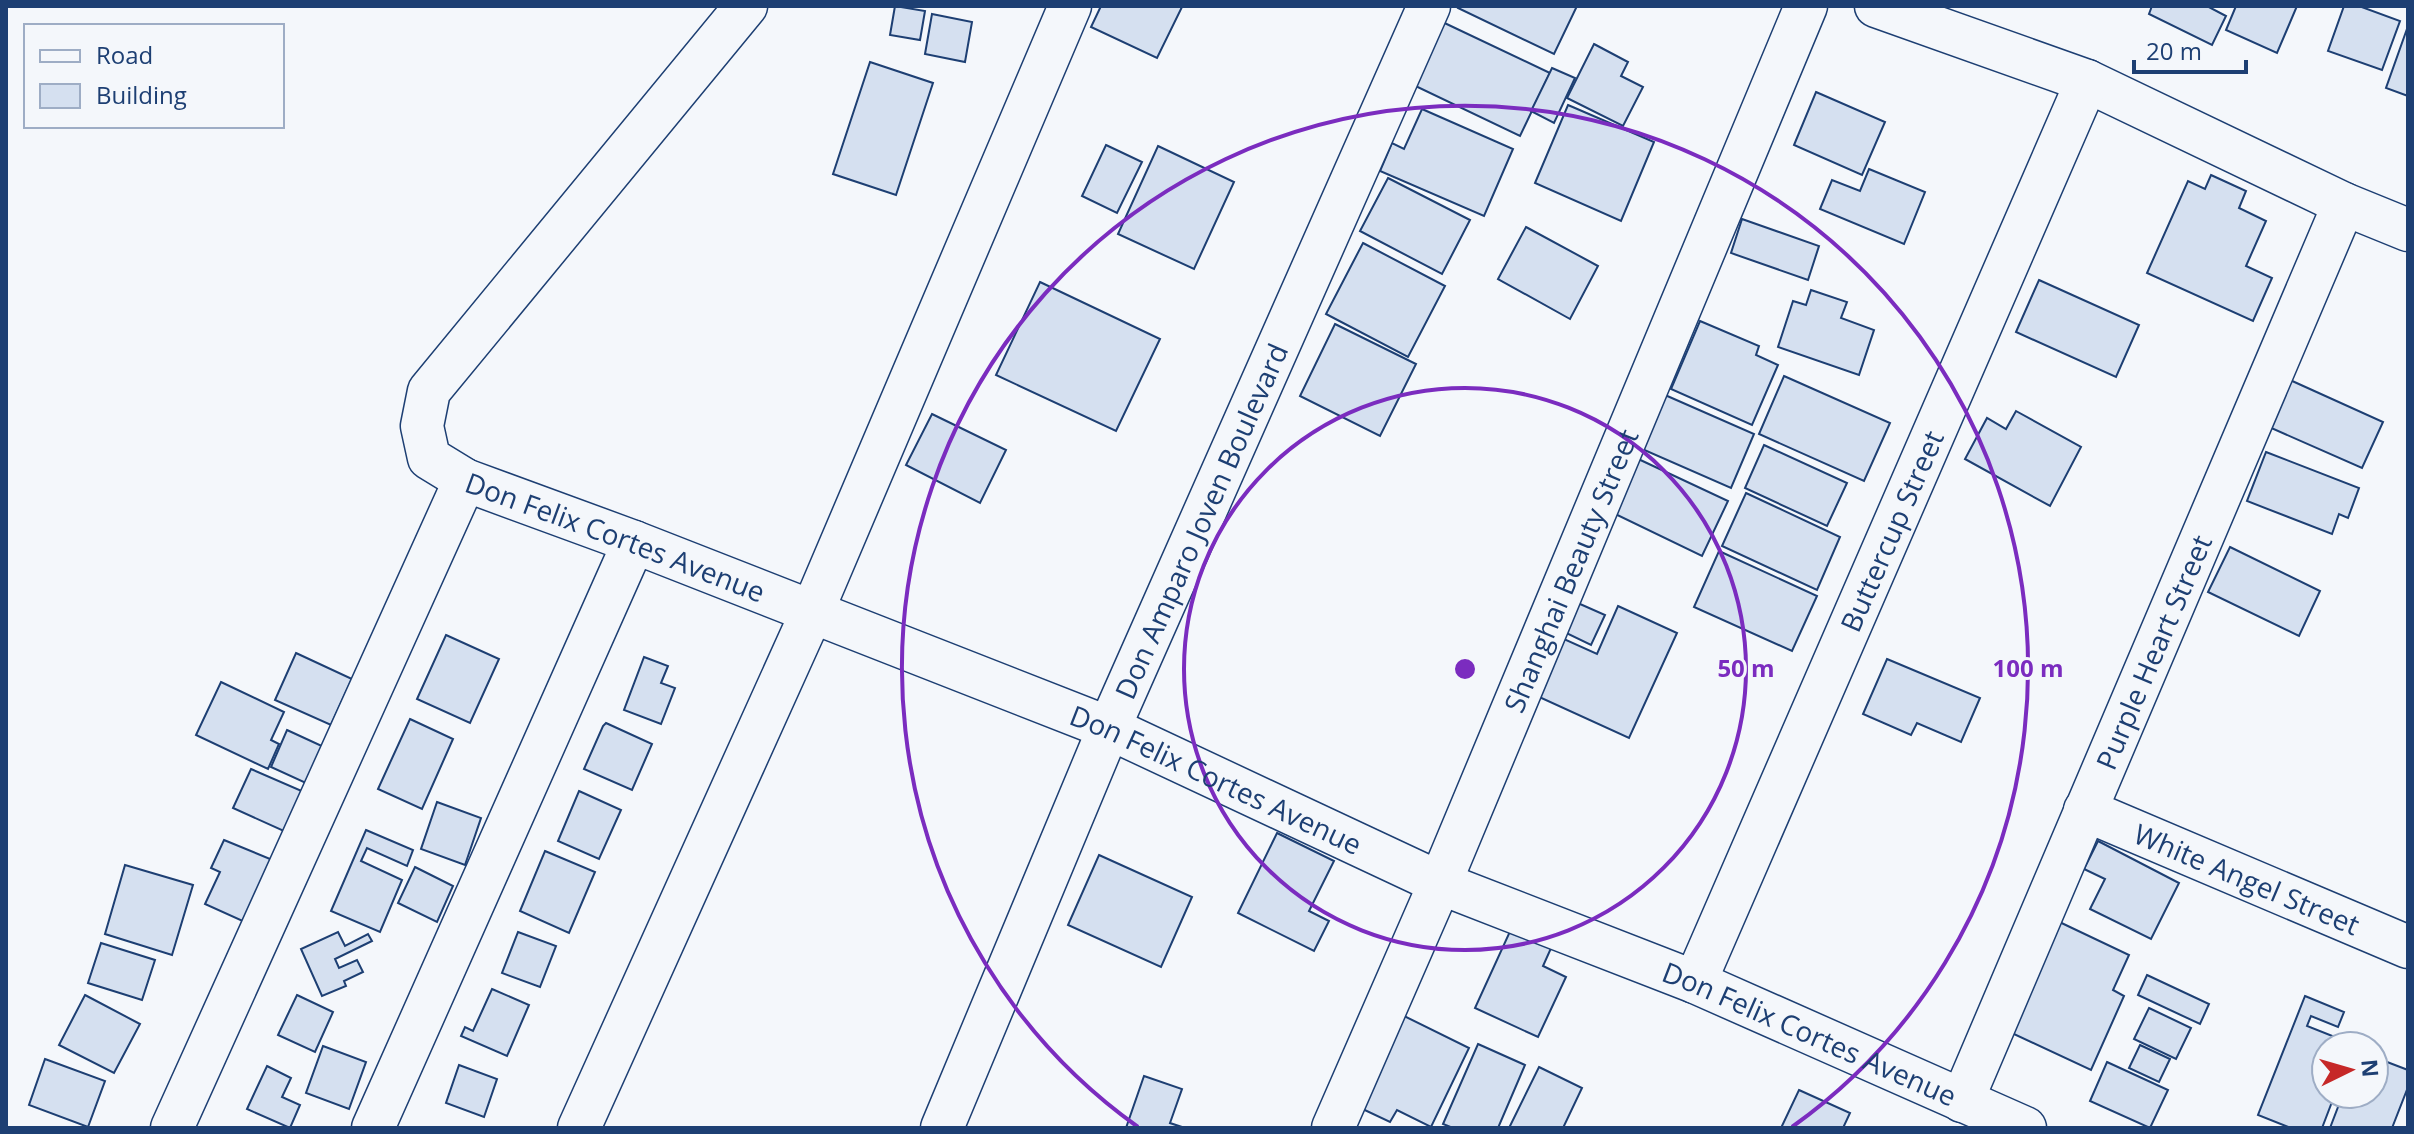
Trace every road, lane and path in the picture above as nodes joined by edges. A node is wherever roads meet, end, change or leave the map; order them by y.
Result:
1 (746, 6) edge
2 (1070, 6) edge
3 (1429, 6) edge
4 (1876, 6) edge
5 (1805, 8) edge
6 (2087, 81) junction
7 (2344, 204) junction
8 (2408, 230) edge
9 (465, 480) junction
10 (634, 542) junction
11 (812, 612) junction
12 (1109, 728) junction
13 (2085, 810) junction
14 (1440, 883) junction
15 (2408, 947) edge
16 (1695, 982) junction
17 (1962, 1101) junction
18 (172, 1128) edge
19 (373, 1128) edge
20 (579, 1128) edge
21 (942, 1128) edge
22 (1333, 1128) edge
23 (2025, 1128) edge

1 - 9 street, Don Felix Cortes Avenue
2 - 11 street
3 - 12 street, Don Amparo Joven Boulevard
4 - 6 street
5 - 14 street, Shanghai Beauty Street
6 - 7 street
6 - 16 street, Buttercup Street
7 - 8 street
7 - 13 street, Purple Heart Street
9 - 10 street, Don Felix Cortes Avenue
9 - 18 street
10 - 11 street, Don Felix Cortes Avenue
10 - 19 street
11 - 12 street, Don Felix Cortes Avenue
11 - 20 street
12 - 14 street, Don Felix Cortes Avenue
12 - 21 street, Don Amparo Joven Boulevard
13 - 15 street, White Angel Street
13 - 17 street, Purple Heart Street
14 - 16 street, Don Felix Cortes Avenue
14 - 22 street, Shanghai Beauty Street
16 - 17 street, Don Felix Cortes Avenue
17 - 23 street, Don Felix Cortes Avenue

